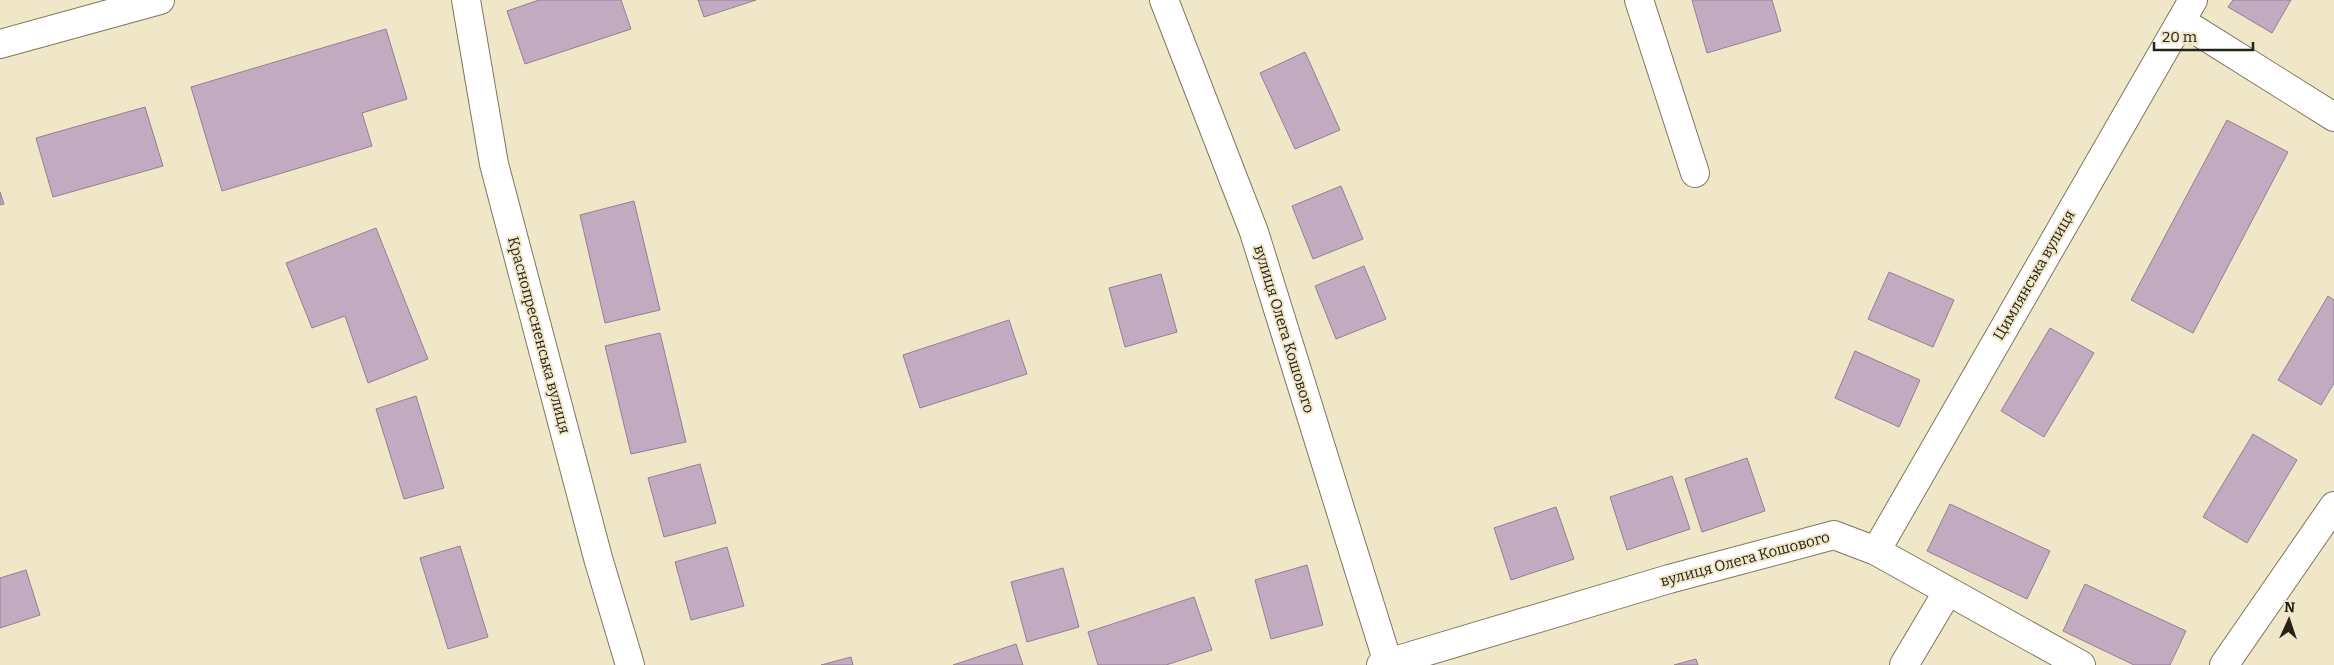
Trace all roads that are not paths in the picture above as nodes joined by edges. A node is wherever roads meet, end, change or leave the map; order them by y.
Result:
1 (160, 0) edge
2 (466, 0) edge
3 (1164, 0) edge
4 (1639, 0) edge
5 (2187, 10) edge
6 (0, 44) edge
7 (2334, 117) edge
8 (1695, 173) dead end
9 (2334, 506) edge
10 (1876, 550) junction
11 (1948, 591) junction
12 (1385, 664) edge
13 (630, 665) edge
14 (1904, 665) edge
15 (2081, 665) edge
16 (2224, 665) edge

1 - 6 street
2 - 13 street, Краснопресненська вулиця
3 - 12 street, вулиця Олега Кошового
4 - 8 street
5 - 7 street
5 - 10 street, Цимлянська вулиця
9 - 16 street
10 - 11 street, вулиця Олега Кошового
10 - 12 street, вулиця Олега Кошового
11 - 14 street
11 - 15 street, вулиця Олега Кошового

